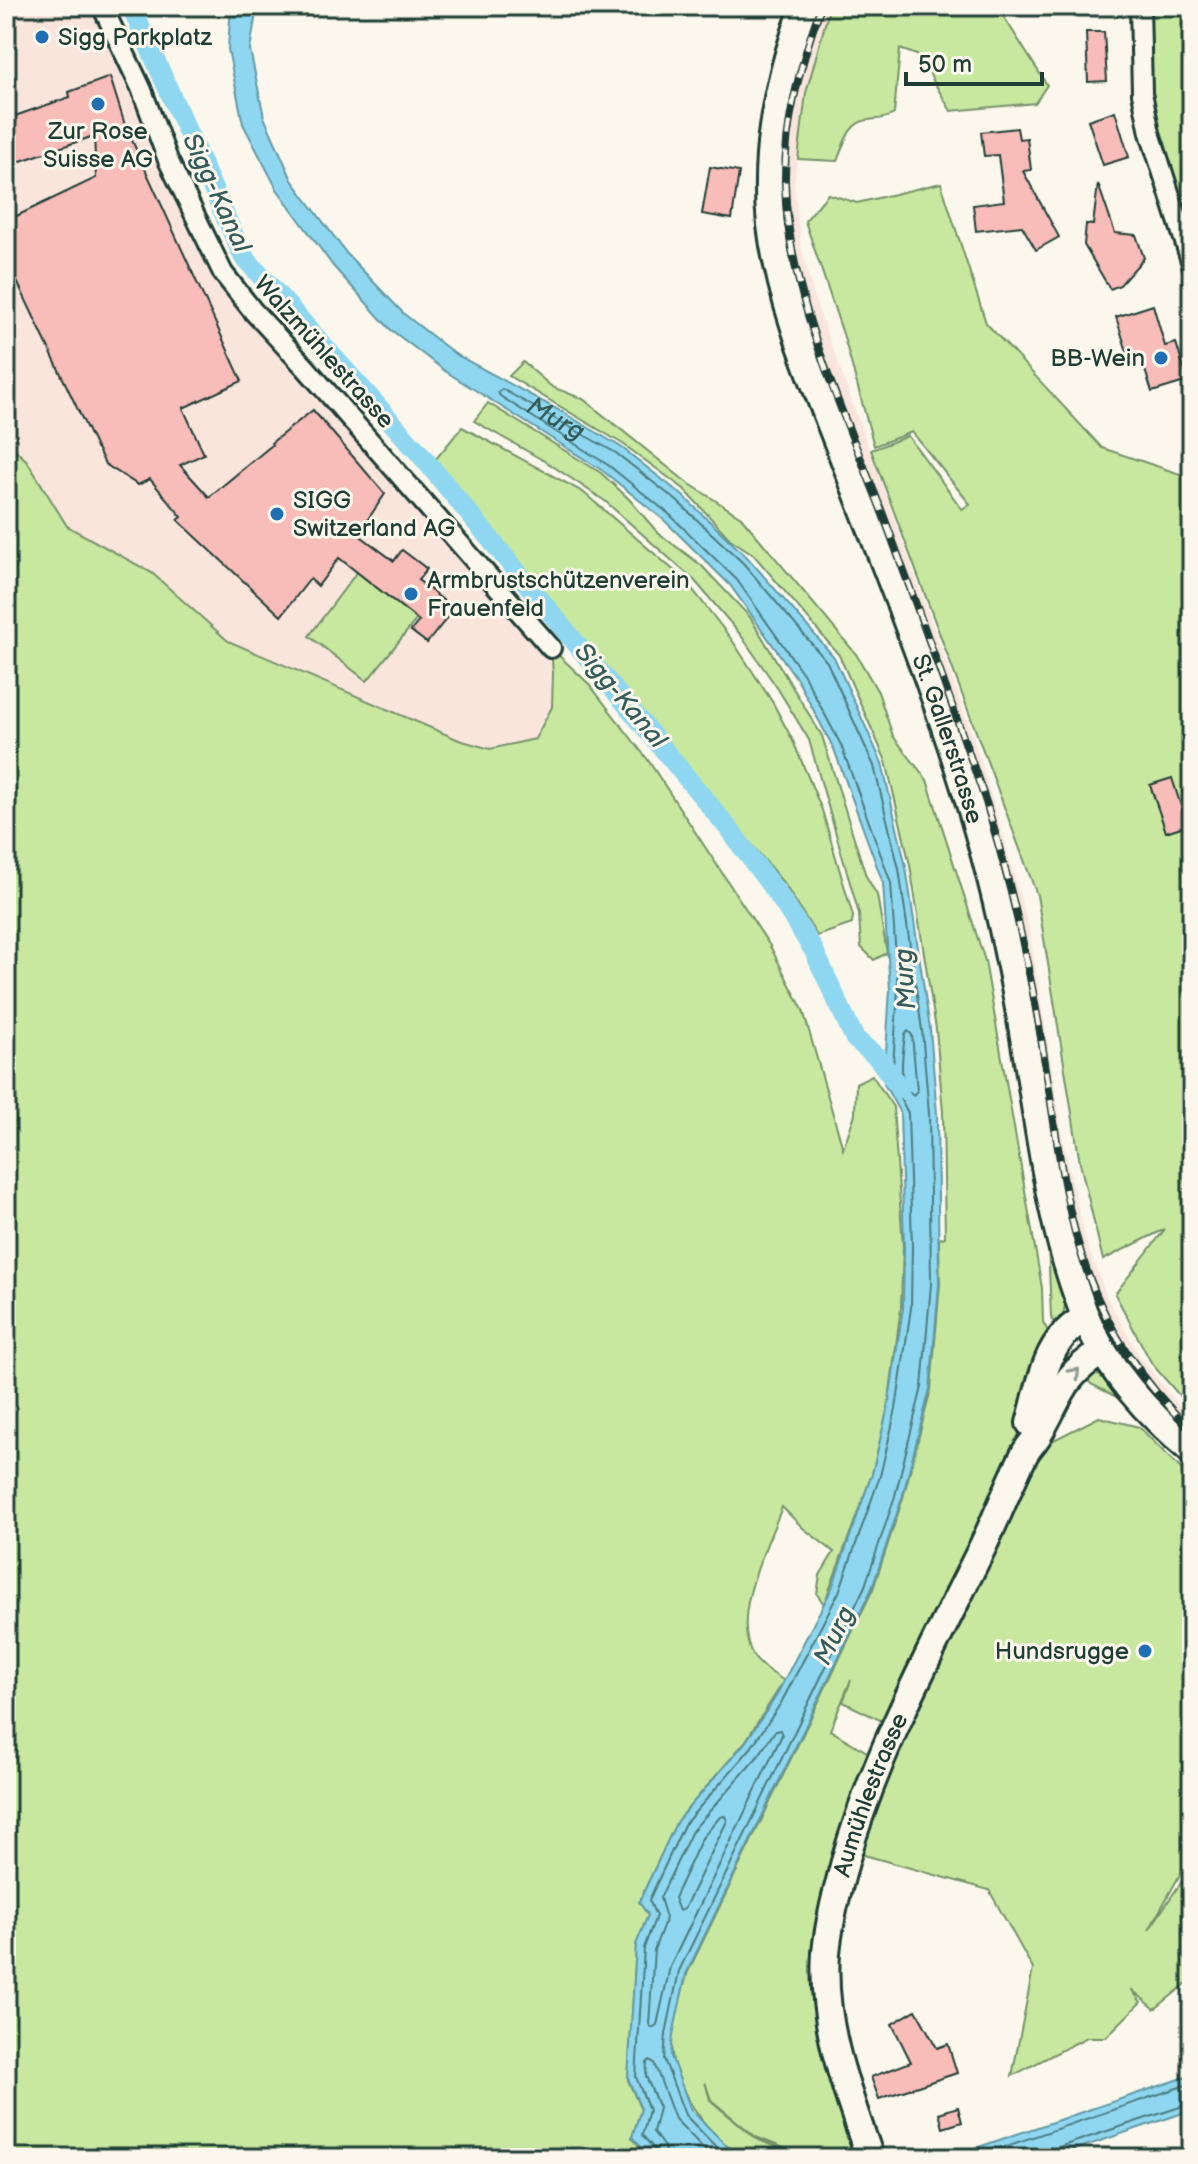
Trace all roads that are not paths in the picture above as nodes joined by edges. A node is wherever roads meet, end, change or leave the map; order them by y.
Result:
1 (102, 6) edge
2 (805, 6) edge
3 (1140, 6) edge
4 (1192, 264) edge
5 (551, 648) dead end
6 (1086, 1318) junction
7 (1103, 1351) junction
8 (1026, 1451) junction
9 (1192, 1451) edge
10 (869, 2154) edge

1 - 5 street, Walzmühlestrasse
2 - 6 main road, St. Gallerstrasse
3 - 4 street
6 - 7 main road, St. Gallerstrasse
6 - 8 main road, Aumühlestrasse
8 -> 7 main road, Aumühlestrasse
7 - 9 main road, St. Gallerstrasse
8 - 10 main road, Aumühlestrasse

